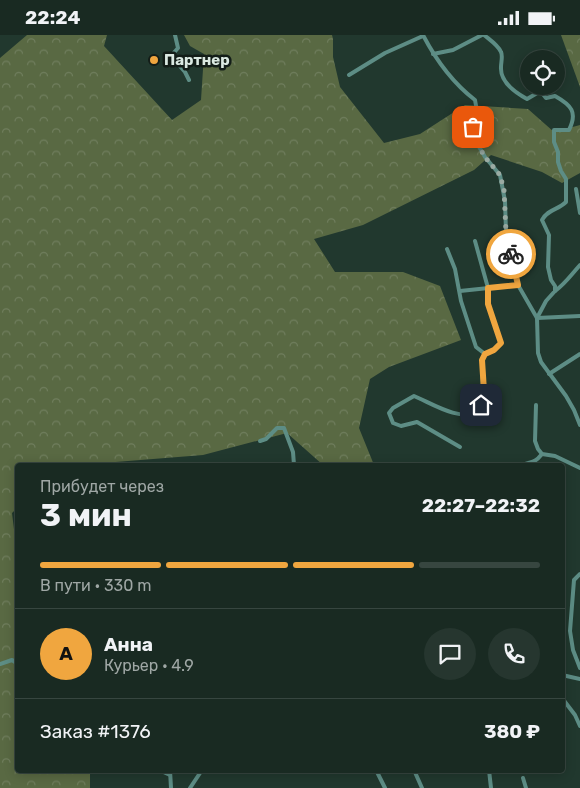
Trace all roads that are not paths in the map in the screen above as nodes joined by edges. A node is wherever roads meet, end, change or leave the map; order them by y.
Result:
1 (175, 35) edge
2 (423, 35) edge
3 (483, 35) edge
4 (433, 53) junction
5 (349, 75) dead end
6 (189, 80) dead end
7 (576, 189) dead end
8 (580, 213) edge
9 (475, 241) dead end
10 (447, 249) dead end
11 (580, 265) edge
12 (518, 285) junction
13 (488, 288) junction
14 (460, 291) junction
15 (555, 291) junction
16 (580, 316) edge
17 (537, 318) junction
18 (485, 354) junction
19 (580, 354) edge
20 (548, 374) junction
21 (536, 405) dead end
22 (580, 425) edge
23 (260, 441) dead end
24 (460, 447) dead end
25 (542, 453) junction
26 (294, 463) edge
27 (532, 463) edge
28 (580, 468) edge
29 (580, 574) edge
30 (15, 662) edge
31 (0, 664) edge
32 (580, 668) edge
33 (565, 676) edge
34 (580, 679) edge
35 (565, 702) edge
36 (580, 726) edge
37 (170, 773) edge
38 (200, 773) edge
39 (378, 773) edge
40 (415, 773) edge
41 (490, 773) edge
42 (523, 779) dead end
43 (171, 788) edge
44 (190, 788) edge
45 (385, 788) edge
46 (422, 788) edge
47 (491, 788) edge
48 (526, 788) edge

1 - 6 street
2 - 4 street
2 - 5 street
3 - 4 street
3 - 15 street
4 - 12 street
7 - 8 street
9 - 13 street
10 - 14 street
11 - 15 street
12 - 13 street
12 - 17 street
13 - 14 street
13 - 18 street
14 - 18 street
15 - 17 street
16 - 17 street
17 - 20 street
18 - 24 street
19 - 20 street
20 - 22 street
21 - 25 street
23 - 26 street
25 - 27 street
25 - 28 street
29 - 32 street
30 - 31 street
33 - 34 street
35 - 36 street
37 - 43 street
38 - 44 street
39 - 45 street
40 - 46 street
41 - 47 street
42 - 48 street

